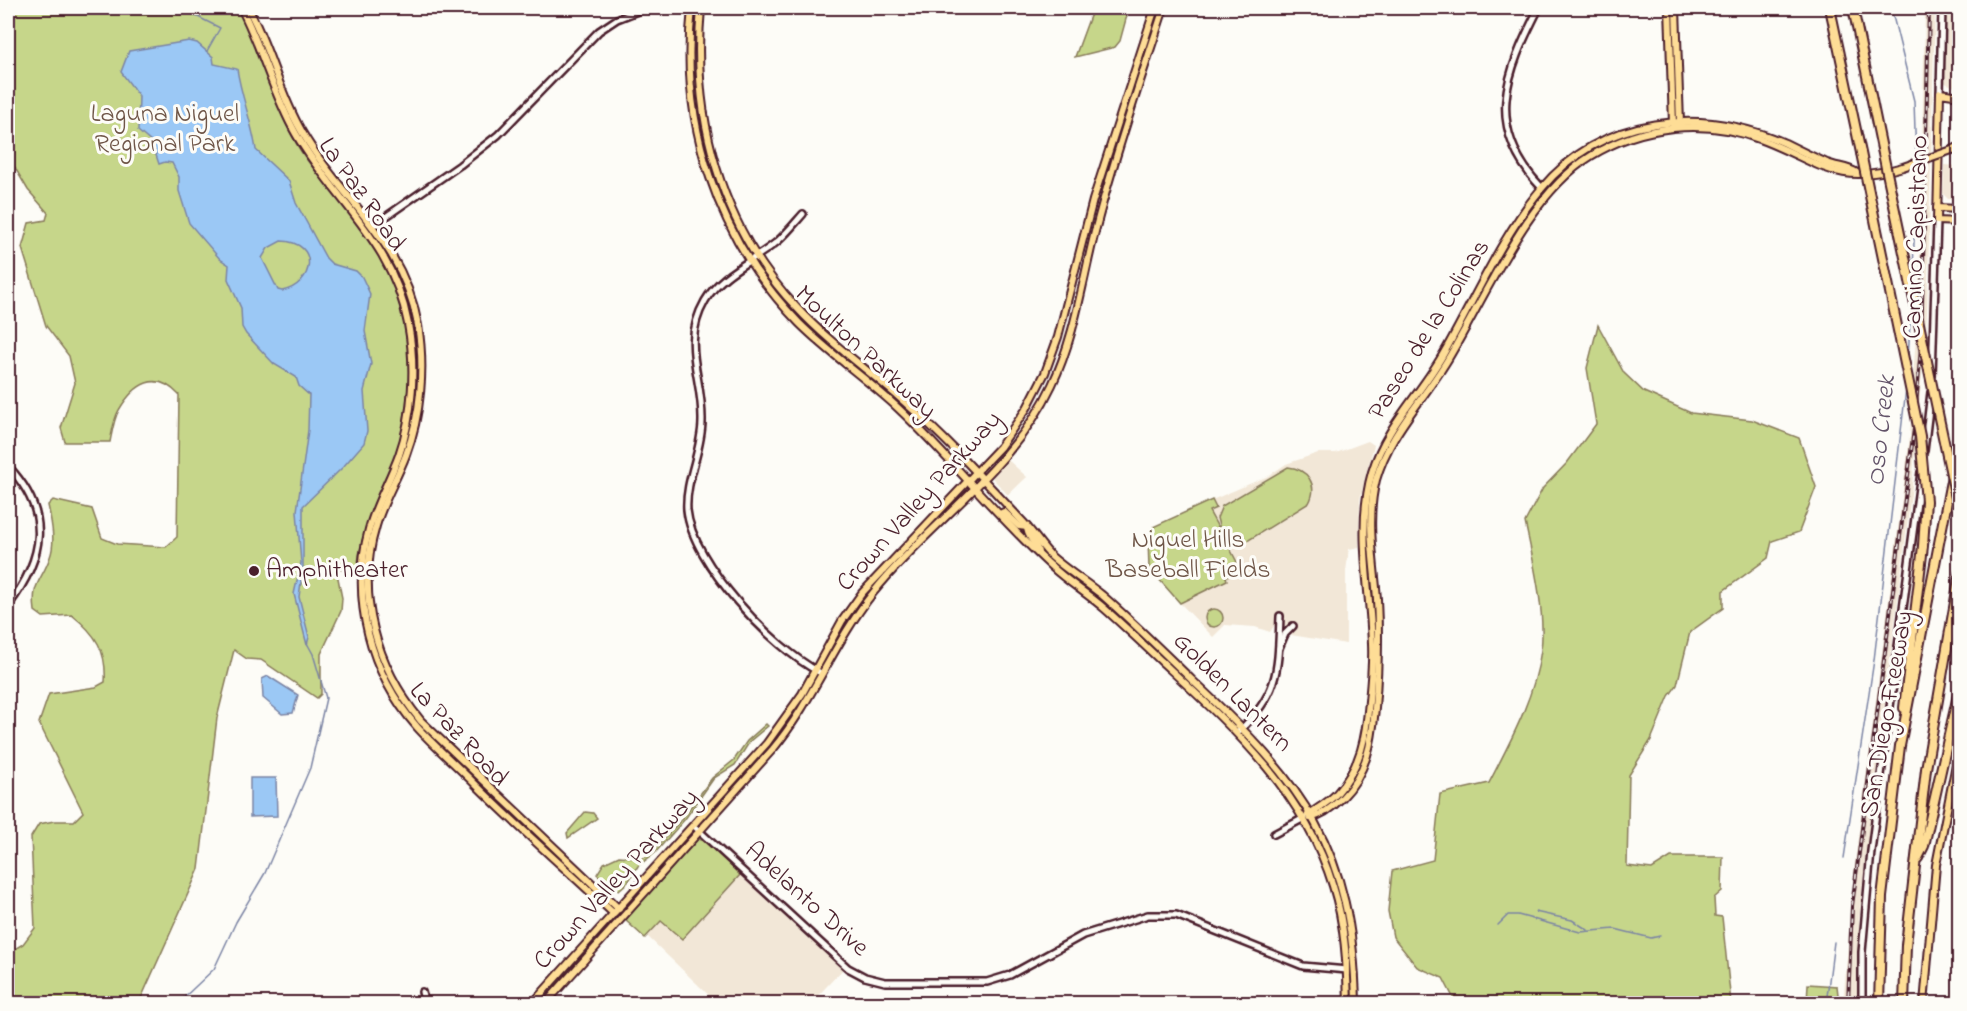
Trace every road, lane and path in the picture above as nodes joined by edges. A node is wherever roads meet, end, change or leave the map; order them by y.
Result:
1 (245, 8) edge
2 (645, 8) edge
3 (692, 8) edge
4 (701, 8) edge
5 (1155, 8) edge
6 (1164, 8) edge
7 (1539, 8) edge
8 (1669, 8) edge
9 (1676, 8) edge
10 (1830, 8) edge
11 (1853, 8) edge
12 (1942, 8) edge
13 (262, 35) junction
14 (1141, 50) junction
15 (268, 70) junction
16 (1940, 93) junction
17 (1959, 96) edge
18 (1135, 99) junction
19 (1121, 116) junction
20 (1677, 124) junction
21 (1761, 140) junction
22 (1787, 144) junction
23 (1959, 146) edge
24 (1857, 174) junction
25 (1557, 182) junction
26 (1542, 188) junction
27 (338, 192) junction
28 (1542, 199) junction
29 (1937, 208) junction
30 (1959, 209) edge
31 (803, 214) dead end
32 (1937, 221) junction
33 (1959, 222) edge
34 (374, 225) junction
35 (384, 256) junction
36 (758, 256) junction
37 (751, 261) junction
38 (1959, 434) edge
39 (8, 466) edge
40 (974, 472) junction
41 (982, 479) junction
42 (967, 480) junction
43 (974, 488) junction
44 (1000, 514) junction
45 (1959, 517) edge
46 (1027, 527) junction
47 (1038, 553) junction
48 (1959, 573) edge
49 (1088, 585) junction
50 (1100, 604) junction
51 (8, 606) edge
52 (1280, 616) dead end
53 (1130, 621) junction
54 (1293, 626) dead end
55 (367, 636) junction
56 (375, 637) junction
57 (1279, 650) junction
58 (815, 670) junction
59 (822, 674) junction
60 (1959, 686) edge
61 (1243, 727) junction
62 (1237, 733) junction
63 (1902, 738) junction
64 (1959, 744) edge
65 (1352, 780) junction
66 (1311, 816) junction
67 (1304, 818) junction
68 (693, 825) junction
69 (699, 831) junction
70 (1274, 834) dead end
71 (1914, 864) junction
72 (614, 910) junction
73 (621, 916) junction
74 (1352, 936) junction
75 (1347, 970) junction
76 (422, 993) dead end
77 (425, 1004) edge
78 (532, 1004) edge
79 (545, 1004) edge
80 (1348, 1004) edge
81 (1356, 1004) edge
82 (1862, 1004) edge
83 (1879, 1004) edge
84 (1904, 1004) edge
85 (1923, 1004) edge

1 - 13 main road
1 - 15 main road, La Paz Road
2 - 34 street
3 - 37 main road, Moulton Parkway
4 - 36 main road, Moulton Parkway
5 - 14 main road, Crown Valley Parkway
6 - 18 main road, Crown Valley Parkway
7 - 26 street
8 - 20 main road
9 - 20 main road
10 - 63 highway, bridge
11 - 45 highway, bridge
12 - 16 street, Camino Capistrano
13 - 15 main road
13 - 34 main road, La Paz Road
14 - 18 main road
14 - 19 main road, Crown Valley Parkway
15 - 27 main road, La Paz Road
16 - 17 main road
16 - 29 main road, Camino Capistrano
18 - 19 main road
18 - 41 main road, Crown Valley Parkway
19 - 40 main road, Crown Valley Parkway
20 - 21 main road, Paseo de la Colinas
20 - 22 main road, Paseo de la Colinas
20 - 25 main road, Paseo de la Colinas
20 - 26 main road, Paseo de la Colinas
21 - 22 main road
21 - 24 main road, Paseo de la Colinas
22 - 24 main road, Paseo de la Colinas
23 - 24 main road, Paseo de la Colinas, bridge
25 - 26 main road
25 - 28 main road, Paseo de la Colinas
26 - 28 main road
26 - 65 main road, Paseo de la Colinas
27 - 34 main road
27 - 35 main road, La Paz Road
28 - 65 main road, Paseo de la Colinas
29 - 30 main road
29 - 32 main road, Camino Capistrano
31 - 36 street
32 - 33 main road
32 - 82 street, Camino Capistrano
34 - 35 main road
34 - 56 main road, La Paz Road
35 - 55 main road, La Paz Road
36 - 37 street
36 - 40 main road, Moulton Parkway
37 - 42 main road, Moulton Parkway
37 - 58 street
38 - 63 highway, San Diego Freeway
39 - 51 street
40 - 41 main road, Golden Lantern
40 - 42 main road, Crown Valley Parkway
41 - 43 main road, Crown Valley Parkway
41 - 46 main road, Golden Lantern
42 - 43 main road, Golden Lantern
42 - 58 main road, Crown Valley Parkway
43 - 44 main road, Golden Lantern
43 - 59 main road, Crown Valley Parkway
44 - 46 main road
44 - 47 main road, Golden Lantern
46 - 47 main road
46 - 49 main road, Golden Lantern
47 - 50 main road, Golden Lantern
48 - 71 highway, San Diego Freeway
49 - 50 main road
49 - 53 main road, Golden Lantern
50 - 53 main road
50 - 62 main road, Golden Lantern
52 - 57 street
53 - 61 main road, Golden Lantern
54 - 57 street
55 - 56 main road
55 - 72 main road, La Paz Road
56 - 72 main road, La Paz Road
57 - 61 street
58 - 59 street
58 - 68 main road, Crown Valley Parkway
59 - 69 main road, Crown Valley Parkway
60 - 71 highway
61 - 62 street
61 - 66 main road, Golden Lantern
62 - 67 main road, Golden Lantern
63 - 83 highway, San Diego Freeway
64 - 85 main road
65 - 66 main road, Paseo de la Colinas
66 - 67 main road, Paseo de la Colinas
66 - 74 main road, Golden Lantern
67 - 70 street, Paseo de la Colinas
67 - 75 main road, Golden Lantern
68 - 69 street, Adelanto Drive
68 - 72 main road, Crown Valley Parkway
69 - 73 main road, Crown Valley Parkway
69 - 75 street, Adelanto Drive
71 - 84 highway, San Diego Freeway
72 - 73 main road, La Paz Road
72 - 78 main road, Crown Valley Parkway
73 - 79 main road, Crown Valley Parkway
74 - 75 main road
74 - 81 main road, Golden Lantern
75 - 80 main road, Golden Lantern
75 - 81 main road
76 - 77 street

